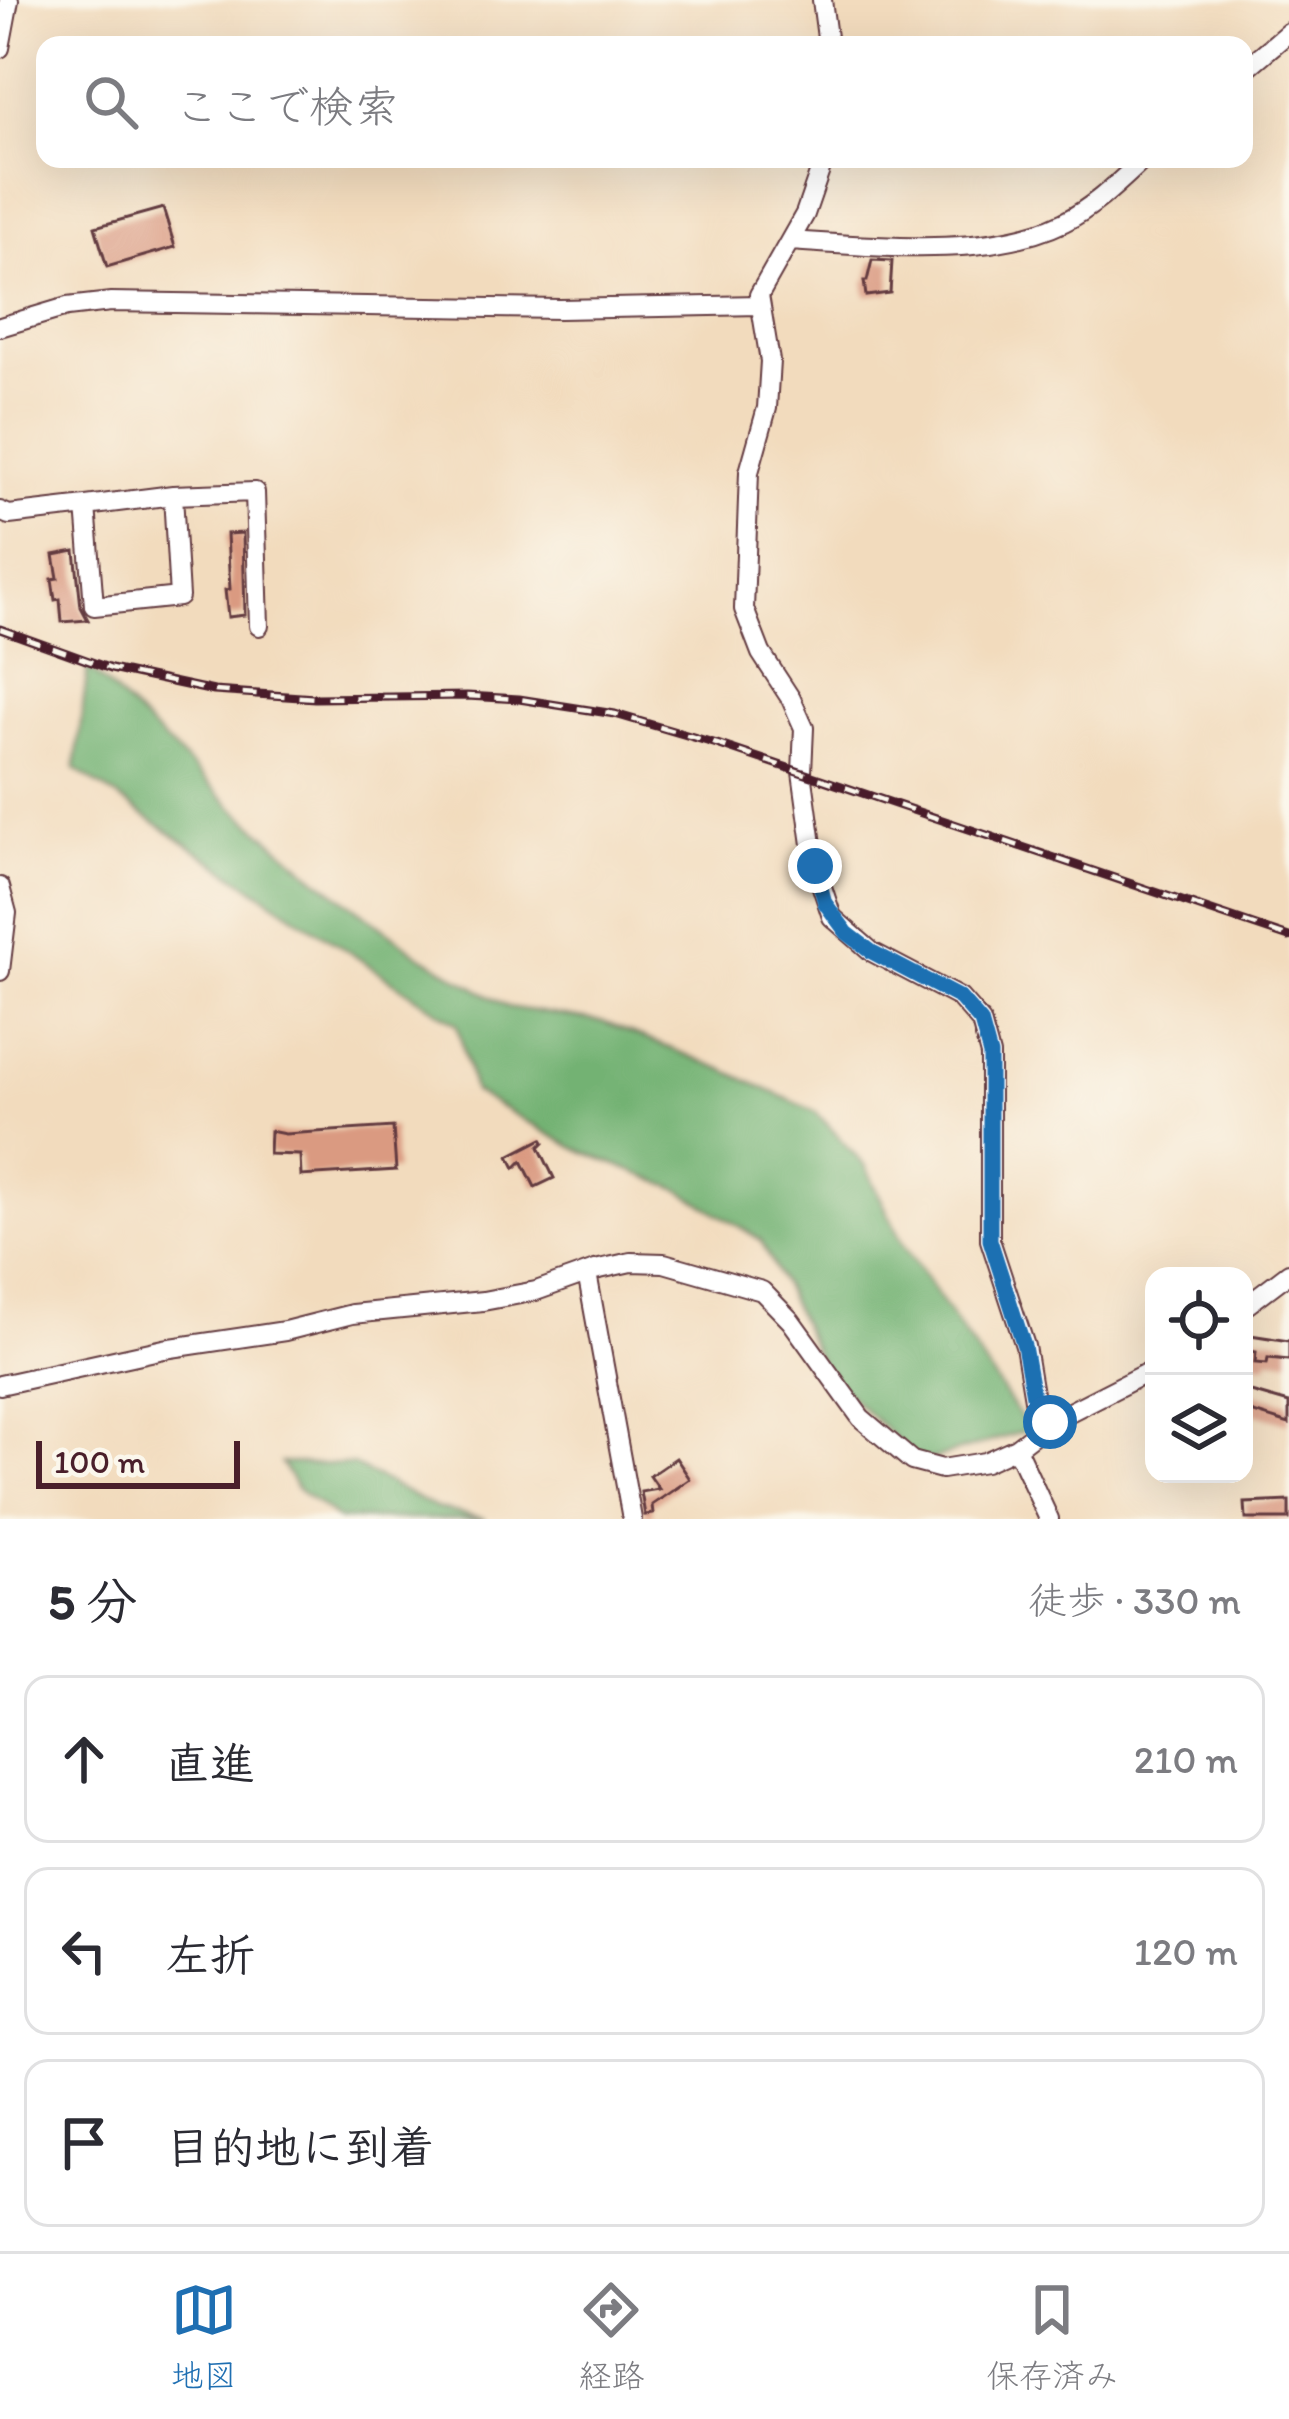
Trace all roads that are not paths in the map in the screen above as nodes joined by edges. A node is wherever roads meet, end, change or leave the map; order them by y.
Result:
1 (9, 0) edge
2 (822, 0) edge
3 (1289, 32) edge
4 (827, 36) edge
5 (0, 48) edge
6 (1253, 62) edge
7 (820, 168) edge
8 (1134, 168) edge
9 (790, 241) junction
10 (760, 305) junction
11 (0, 327) edge
12 (172, 495) junction
13 (86, 506) junction
14 (0, 511) edge
15 (259, 626) dead end
16 (0, 887) edge
17 (0, 971) edge
18 (587, 1273) junction
19 (1289, 1273) edge
20 (1253, 1300) edge
21 (1145, 1374) edge
22 (0, 1385) edge
23 (1039, 1429) junction
24 (1016, 1448) junction
25 (632, 1519) edge
26 (1049, 1519) edge

1 - 5 street
2 - 4 street
3 - 6 street
7 - 9 street
8 - 9 street
9 - 10 street
10 - 11 street
10 - 23 street
12 - 13 street
12 - 13 street
12 - 15 street
13 - 14 street
16 - 17 street
18 - 22 street
18 - 24 street
18 - 25 street
19 - 20 street
21 - 23 street
23 - 24 street
24 - 26 street

